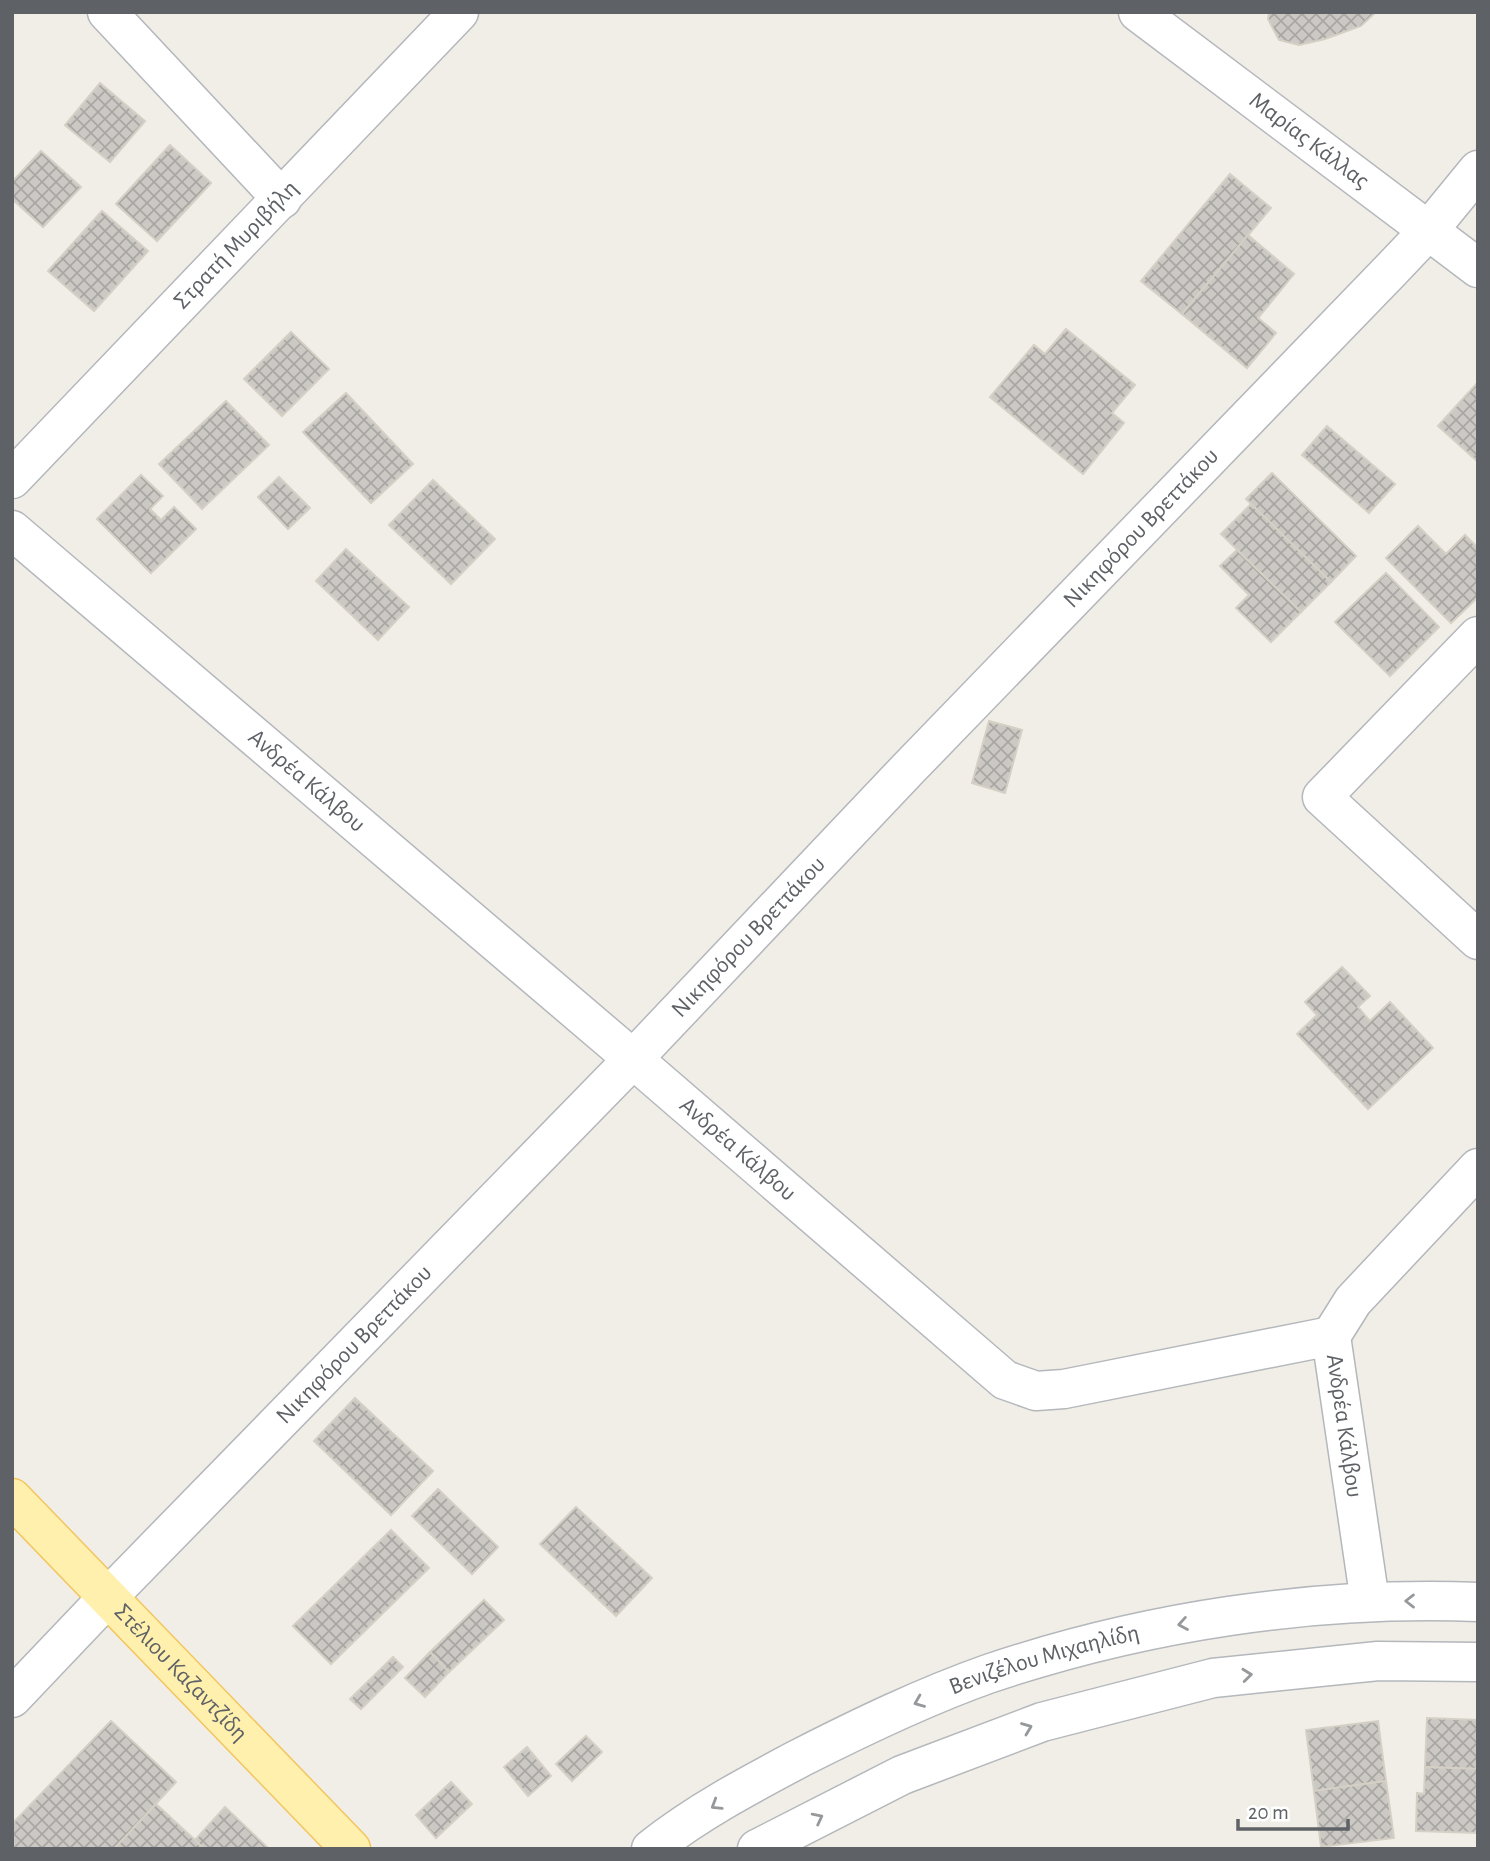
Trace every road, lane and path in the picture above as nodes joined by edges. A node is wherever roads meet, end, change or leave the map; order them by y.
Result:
1 (107, 12) edge
2 (459, 12) edge
3 (1148, 15) edge
4 (1478, 170) edge
5 (282, 199) junction
6 (1428, 231) junction
7 (1478, 268) edge
8 (12, 479) edge
9 (12, 530) edge
10 (1478, 636) edge
11 (1478, 940) edge
12 (633, 1059) junction
13 (1478, 1168) edge
14 (1331, 1336) junction
15 (12, 1498) edge
16 (108, 1597) junction
17 (1370, 1602) junction
18 (1478, 1602) edge
19 (1478, 1662) edge
20 (12, 1698) edge
21 (351, 1849) edge
22 (651, 1849) edge
23 (757, 1849) edge

1 - 5 street
2 - 5 street, Στρατή Μυριβήλη
3 - 6 street, Μαρίας Κάλλας
4 - 6 street, Νικηφόρου Βρεττάκου
5 - 8 street, Στρατή Μυριβήλη
6 - 7 street, Μαρίας Κάλλας
6 - 12 street, Νικηφόρου Βρεττάκου
9 - 12 street, Ανδρέα Κάλβου
10 - 11 street
12 - 14 street, Ανδρέα Κάλβου
12 - 16 street, Νικηφόρου Βρεττάκου
13 - 14 street
14 - 17 street, Ανδρέα Κάλβου
15 - 16 main road, Στέλιου Καζαντζίδη
16 - 20 street, Νικηφόρου Βρεττάκου
16 - 21 main road, Στέλιου Καζαντζίδη
18 -> 17 street, Βενιζέλου Μιχαηλίδη
17 -> 22 street, Βενιζέλου Μιχαηλίδη
23 -> 19 street

